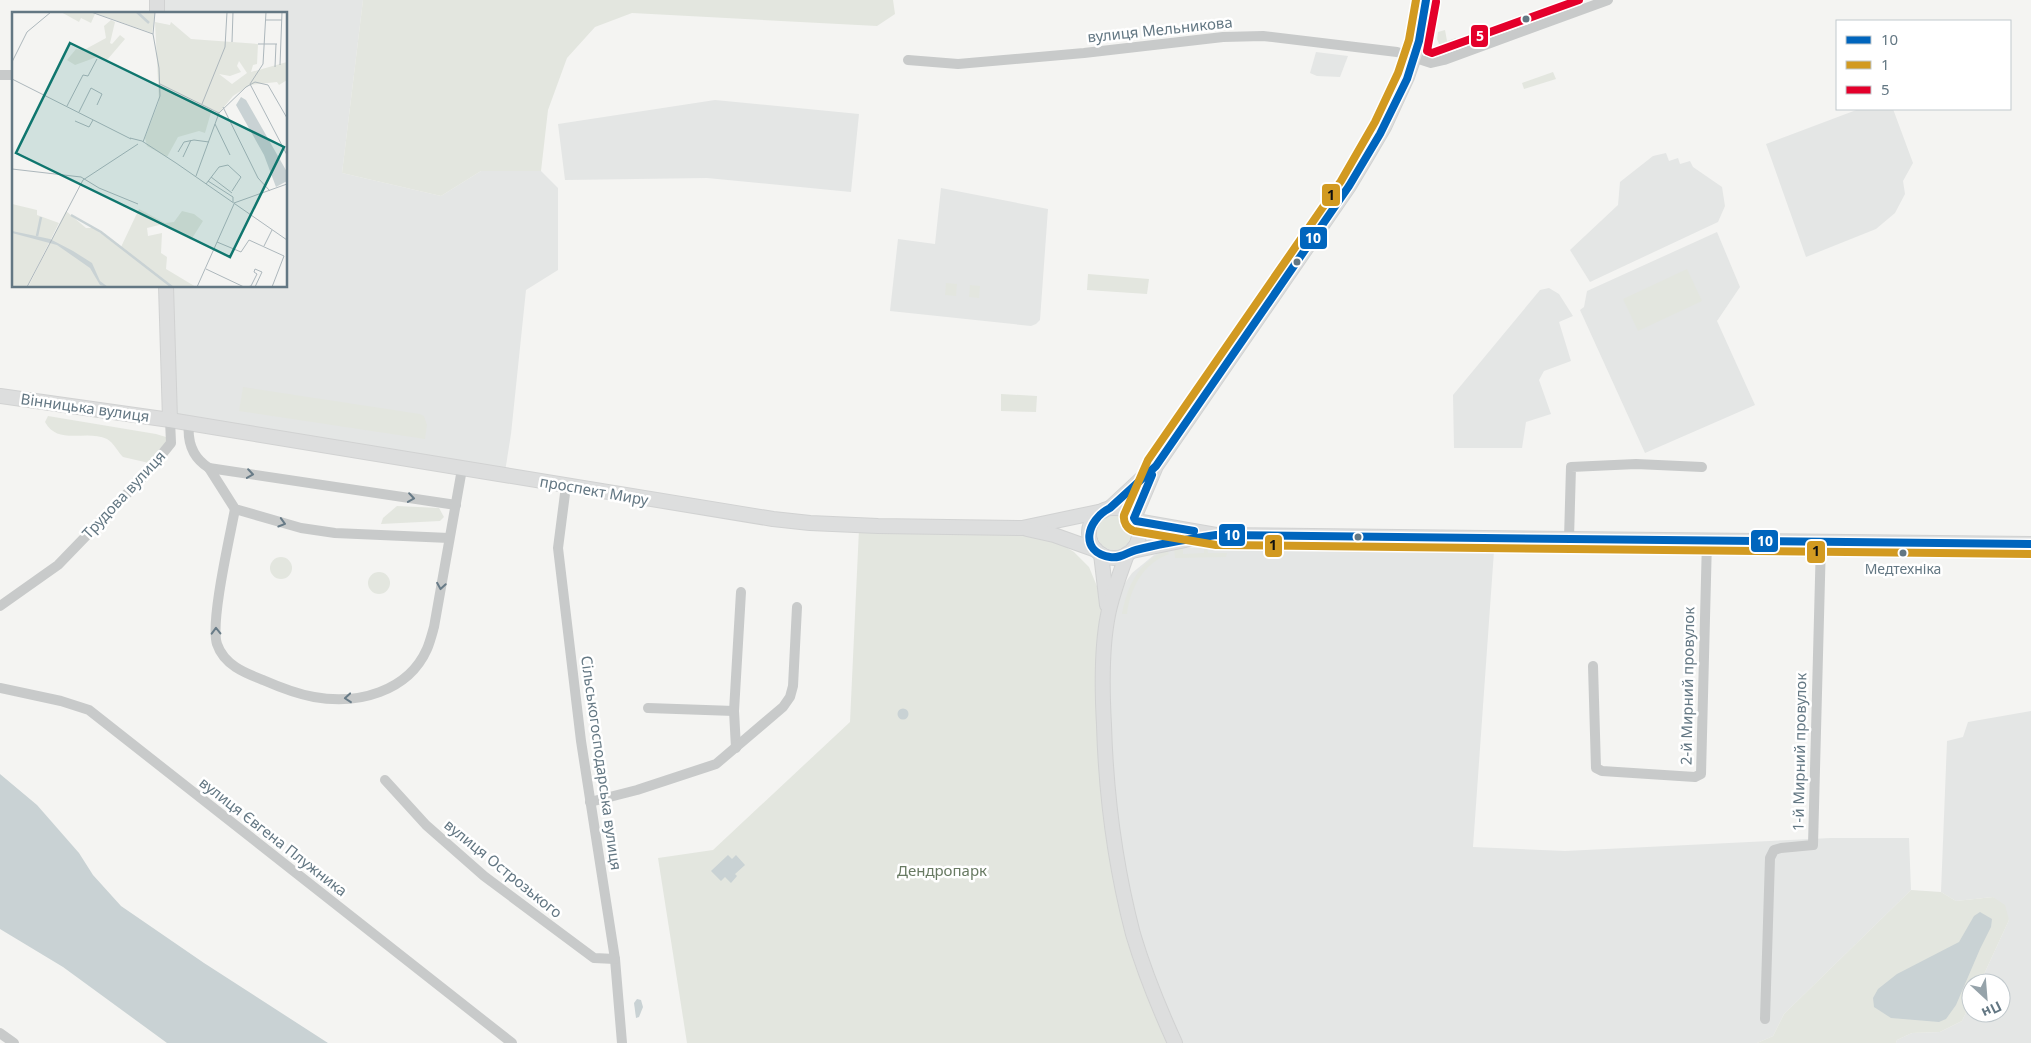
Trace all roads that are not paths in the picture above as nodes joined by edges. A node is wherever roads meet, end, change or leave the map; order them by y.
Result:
1 (1426, 0) edge
2 (1608, 0) edge
3 (1414, 57) junction
4 (908, 60) dead end
5 (166, 288) edge
6 (0, 396) edge
7 (170, 420) junction
8 (189, 423) junction
9 (206, 466) junction
10 (1156, 466) junction
11 (1702, 467) dead end
12 (462, 469) junction
13 (566, 486) junction
14 (456, 505) junction
15 (235, 509) junction
16 (1106, 509) junction
17 (1135, 519) junction
18 (1022, 528) junction
19 (1216, 535) junction
20 (450, 538) junction
21 (1569, 538) junction
22 (1707, 540) junction
23 (1821, 541) junction
24 (2031, 544) edge
25 (1099, 552) junction
26 (1130, 552) junction
27 (741, 592) dead end
28 (0, 606) edge
29 (796, 607) dead end
30 (1108, 617) junction
31 (1593, 666) dead end
32 (0, 688) edge
33 (648, 708) dead end
34 (734, 710) junction
35 (736, 748) junction
36 (385, 780) dead end
37 (590, 802) junction
38 (615, 959) junction
39 (1765, 1018) dead end
40 (0, 1033) edge
41 (14, 1043) edge
42 (512, 1043) edge
43 (622, 1043) edge
44 (1175, 1043) edge

1 - 3 main road
2 - 3 street, вулиця Мельникова
3 - 4 street, вулиця Мельникова
3 - 10 main road
5 - 7 main road, Трудова вулиця
6 - 7 main road, Вінницька вулиця
7 - 8 main road, проспект Миру
7 - 28 street, Трудова вулиця
8 - 9 street
8 - 12 main road, проспект Миру
9 -> 14 street
9 - 15 street
10 - 16 main road
10 - 17 main road
11 - 21 street
12 - 13 main road, проспект Миру
12 - 14 street
13 - 18 main road, проспект Миру
13 - 37 street, Сільськогосподарська вулиця
14 - 20 street
15 -> 20 street
20 -> 15 street
16 - 17 main road
16 - 18 main road, проспект Миру
16 - 25 main road
17 - 19 main road
17 - 26 main road
18 - 25 main road, проспект Миру
19 - 21 main road
19 - 26 main road
21 - 22 main road
22 - 23 main road
22 - 31 street, 2-й Мирний провулок
23 - 24 main road
23 - 39 street, 1-й Мирний провулок
25 - 26 main road
25 - 30 main road
26 - 30 main road
27 - 34 street
29 - 35 street
30 - 44 main road
32 - 42 street, вулиця Євгена Плужника
33 - 34 street
34 - 35 street
35 - 37 street
36 - 38 street, вулиця Острозького
37 - 38 street, Сільськогосподарська вулиця
38 - 43 street, Сільськогосподарська вулиця
40 - 41 street

